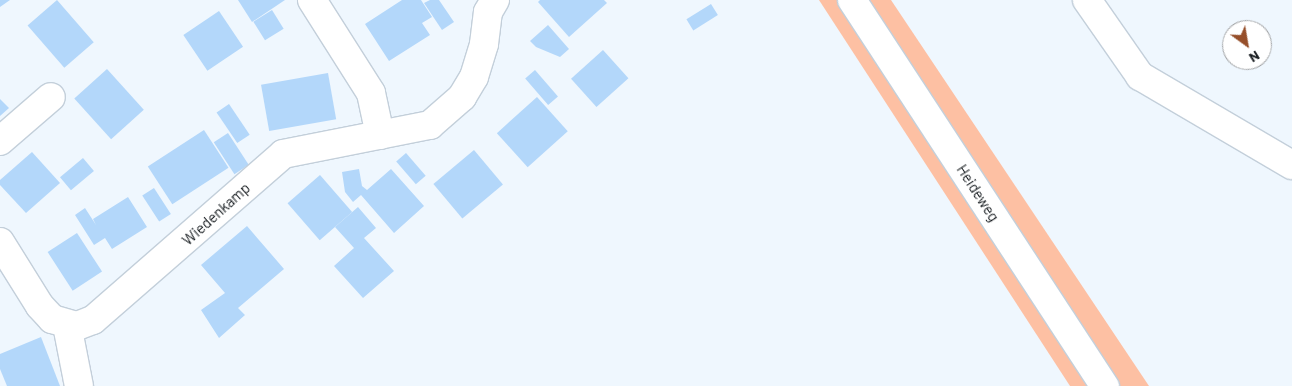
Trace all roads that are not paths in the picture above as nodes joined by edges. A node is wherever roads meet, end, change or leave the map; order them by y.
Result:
1 (312, 0) edge
2 (495, 0) edge
3 (852, 0) edge
4 (1088, 0) edge
5 (51, 97) dead end
6 (380, 135) junction
7 (0, 141) edge
8 (1292, 165) edge
9 (0, 242) edge
10 (67, 326) junction
11 (79, 386) edge
12 (1105, 386) edge

1 - 6 street
2 - 6 street, Wiedenkamp
3 - 12 street, Heideweg
4 - 8 street
5 - 7 street
6 - 10 street, Wiedenkamp
9 - 10 street
10 - 11 street

